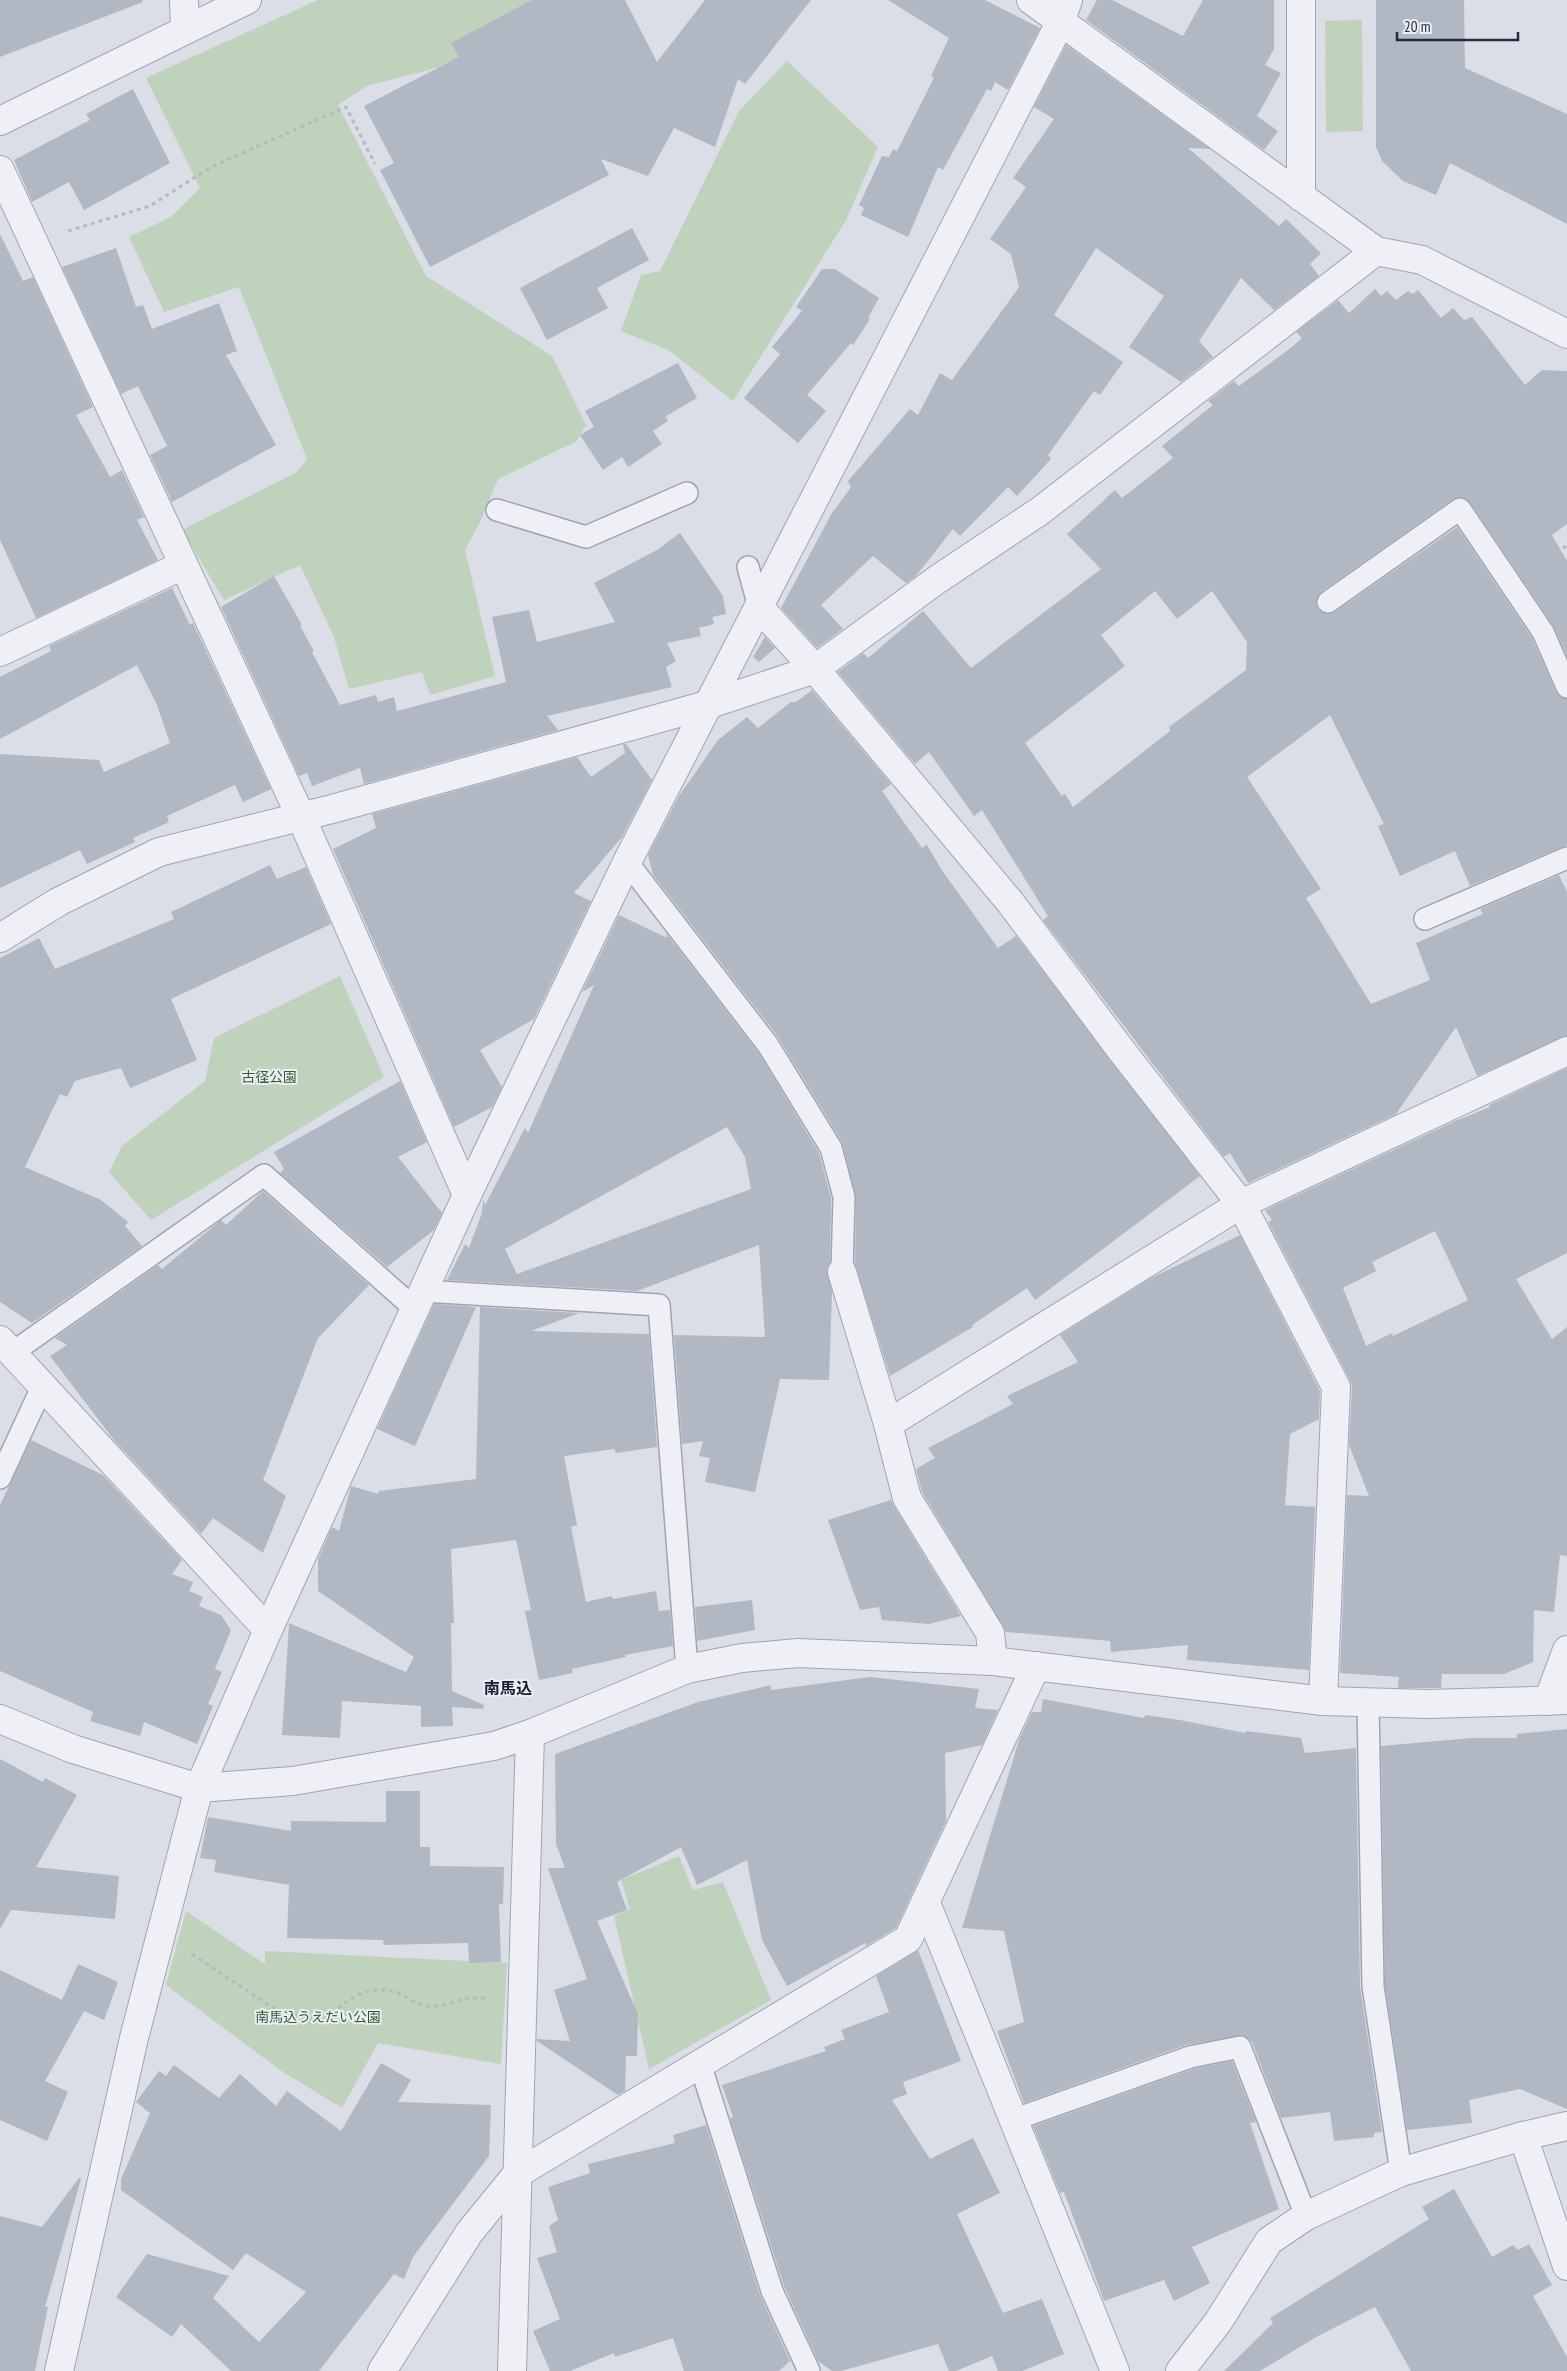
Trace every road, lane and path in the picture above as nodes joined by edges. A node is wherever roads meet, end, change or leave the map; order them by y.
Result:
1 (184, 0) edge
2 (247, 0) edge
3 (1031, 0) edge
4 (1301, 0) edge
5 (1064, 12) edge
6 (185, 28) junction
7 (0, 121) edge
8 (375, 164) dead end
9 (0, 170) edge
10 (1301, 197) junction
11 (33, 241) junction
12 (1376, 251) junction
13 (1567, 334) edge
14 (687, 493) dead end
15 (497, 510) dead end
16 (183, 565) junction
17 (748, 566) dead end
18 (1328, 602) dead end
19 (758, 607) junction
20 (0, 652) edge
21 (815, 669) junction
22 (1567, 686) edge
23 (707, 705) junction
24 (301, 817) junction
25 (1567, 858) edge
26 (627, 862) junction
27 (1506, 885) junction
28 (1425, 919) dead end
29 (0, 938) edge
30 (1563, 1019) dead end
31 (1567, 1051) edge
32 (467, 1195) junction
33 (1241, 1204) junction
34 (842, 1272) joint
35 (419, 1300) junction
36 (6, 1346) edge
37 (43, 1385) junction
38 (888, 1424) junction
39 (0, 1478) edge
40 (268, 1630) junction
41 (1567, 1650) edge
42 (992, 1661) junction
43 (1036, 1666) junction
44 (687, 1669) junction
45 (1323, 1700) junction
46 (1558, 1701) edge
47 (1368, 1702) junction
48 (2, 1723) edge
49 (530, 1734) junction
50 (199, 1788) junction
51 (926, 1903) junction
52 (162, 1930) junction
53 (522, 1998) junction
54 (700, 2064) junction
55 (1013, 2120) junction
56 (1567, 2126) edge
57 (1523, 2136) junction
58 (1401, 2172) junction
59 (517, 2174) junction
60 (1306, 2216) junction
61 (1567, 2266) edge
62 (59, 2371) edge
63 (382, 2371) edge
64 (512, 2371) edge
65 (809, 2371) edge
66 (1116, 2371) edge
67 (1180, 2371) edge

1 - 6 street
2 - 6 street
3 - 5 street
4 - 10 street
5 - 10 street
5 - 19 street
6 - 7 street
8 - 11 path
9 - 11 street
10 - 12 street
11 - 16 street
12 - 13 street
12 - 21 street
14 - 15 lane
16 - 20 street
16 - 24 street
17 - 19 lane
18 - 22 lane
19 - 21 street
19 - 23 street
21 - 23 street
21 - 33 street
23 - 24 street
23 - 26 street
24 - 29 street
24 - 32 street
25 - 27 lane
26 - 32 street
26 - 34 lane
27 - 28 lane
27 - 30 path
31 - 33 street
32 - 35 street
33 - 38 street
33 - 45 street
34 - 38 street
35 - 36 lane
35 - 40 street
35 - 44 lane
36 - 37 street
37 - 39 lane
37 - 40 street
38 - 42 street
40 - 50 street
41 - 46 street
42 - 43 street
42 - 44 street
43 - 45 street
43 - 51 street
44 - 49 street
45 - 47 street
46 - 47 street
47 - 58 lane
48 - 50 street
49 - 50 street
49 - 53 street
50 - 52 street
51 - 54 street
51 - 55 street
52 - 53 path
52 - 62 street
53 - 59 street
54 - 59 street
54 - 65 lane
55 - 60 lane
55 - 66 street
56 - 57 street
57 - 58 street
57 - 61 street
58 - 60 street
59 - 63 street
59 - 64 street
60 - 67 street

